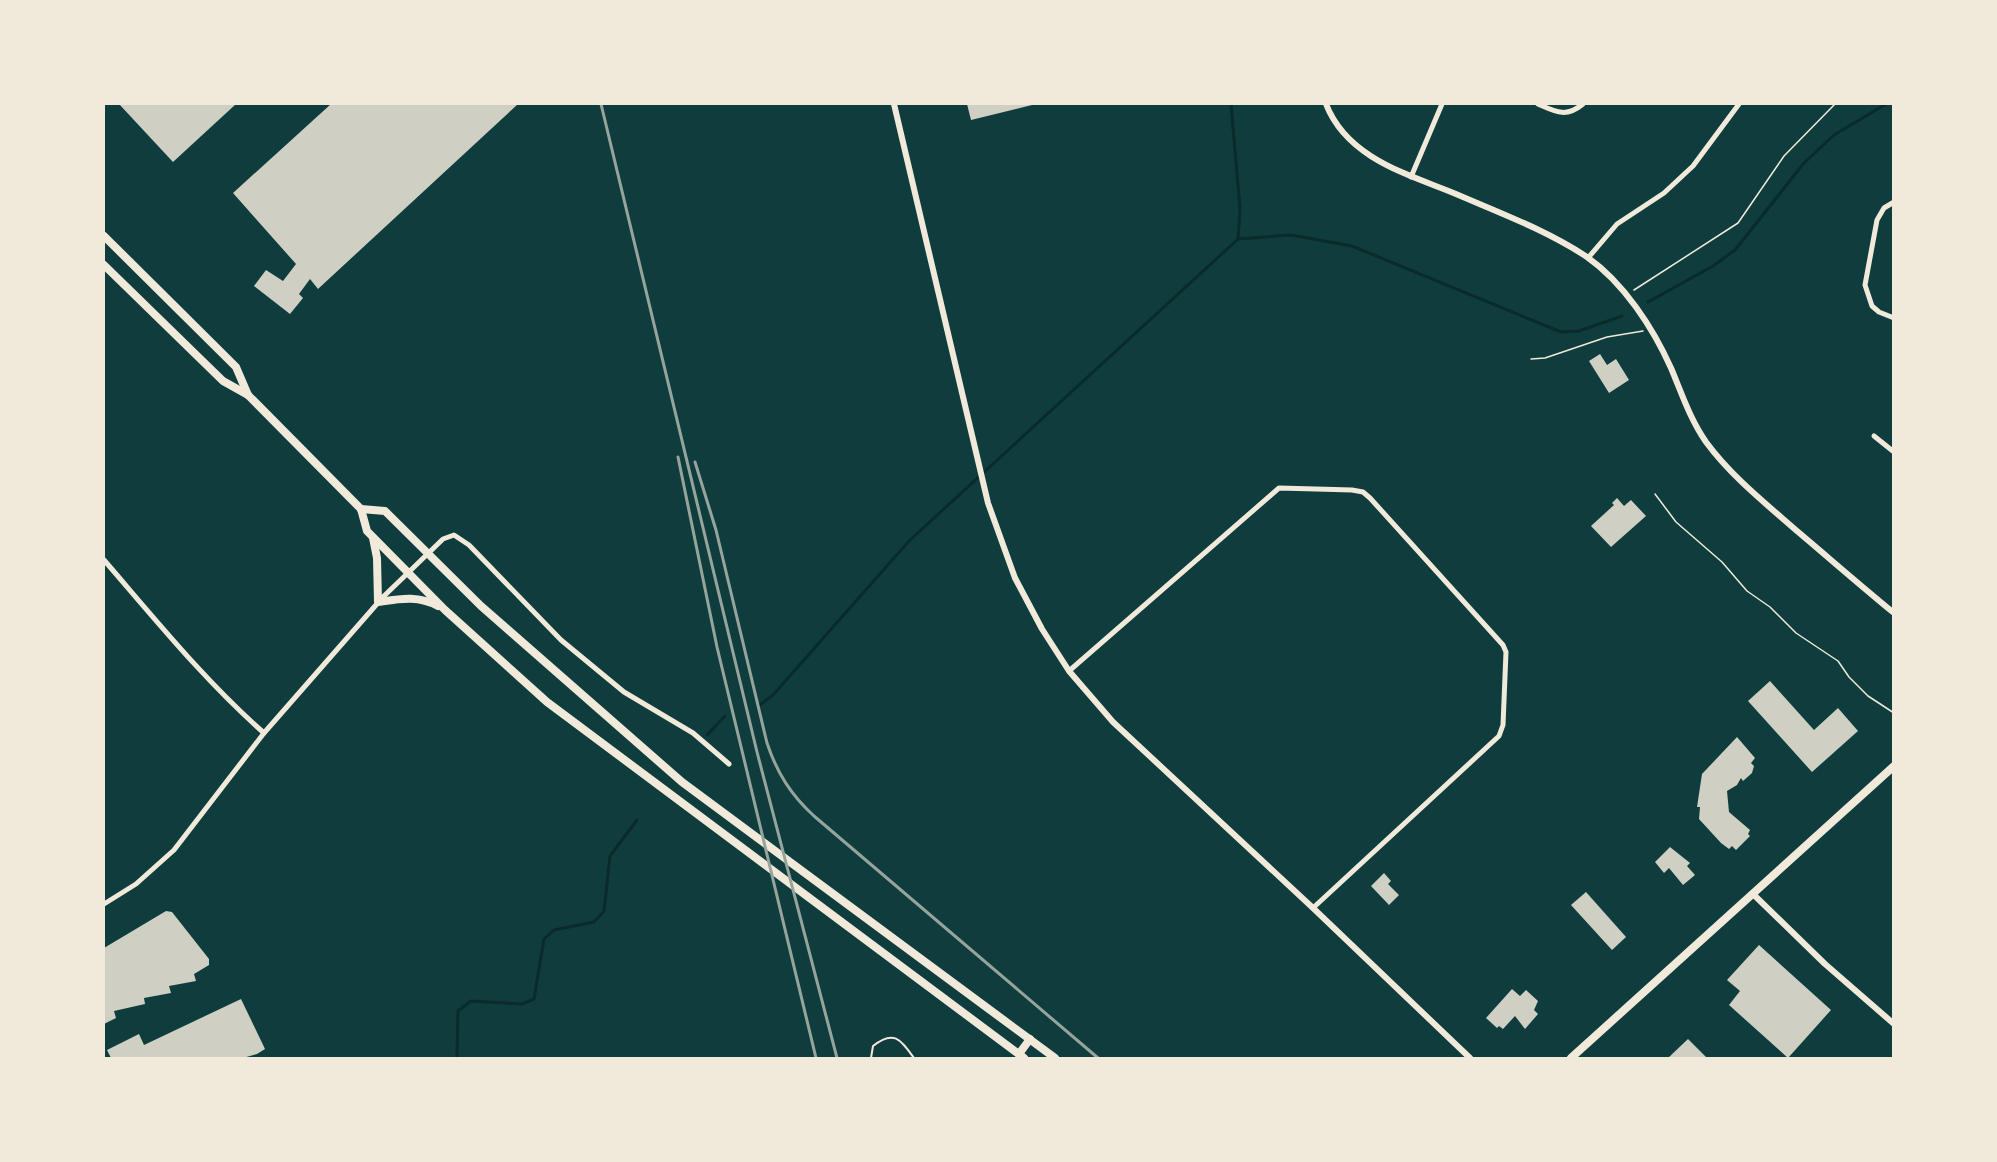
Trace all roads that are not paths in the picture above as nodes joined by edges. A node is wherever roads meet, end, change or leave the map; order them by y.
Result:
1 (894, 104) edge
2 (1326, 104) edge
3 (1442, 104) edge
4 (1538, 104) edge
5 (1583, 104) edge
6 (1739, 104) edge
7 (1411, 177) junction
8 (1893, 202) edge
9 (104, 236) edge
10 (1588, 258) junction
11 (104, 265) edge
12 (1893, 318) edge
13 (248, 395) junction
14 (1874, 436) dead end
15 (1893, 452) edge
16 (360, 509) junction
17 (373, 537) junction
18 (427, 554) junction
19 (104, 560) edge
20 (408, 573) junction
21 (378, 602) junction
22 (445, 610) junction
23 (1893, 614) edge
24 (1069, 671) junction
25 (264, 733) junction
26 (729, 764) dead end
27 (1893, 766) edge
28 (1753, 894) junction
29 (104, 904) edge
30 (1313, 908) junction
31 (1893, 1024) edge
32 (1030, 1039) junction
33 (1020, 1057) edge
34 (871, 1059) edge
35 (914, 1059) edge
36 (1055, 1059) edge
37 (1470, 1059) edge
38 (1571, 1059) edge

1 - 24 street
2 - 7 street
3 - 7 street
4 - 5 street
6 - 10 street
7 - 10 street
8 - 12 street
9 - 13 main road
10 - 23 street
11 - 13 main road
13 - 16 main road
14 - 15 street
16 - 17 main road
16 - 18 main road
17 - 20 main road
17 - 21 main road
18 - 20 street
18 - 26 street
18 - 32 main road
19 - 25 street
20 - 21 street
20 - 22 main road
21 - 22 main road
21 - 25 street
22 - 33 main road
24 - 30 street
24 - 30 street
25 - 29 street
27 - 28 main road
28 - 31 street
28 - 38 main road
30 - 37 street
32 - 33 main road
32 - 36 main road
34 - 35 lane

